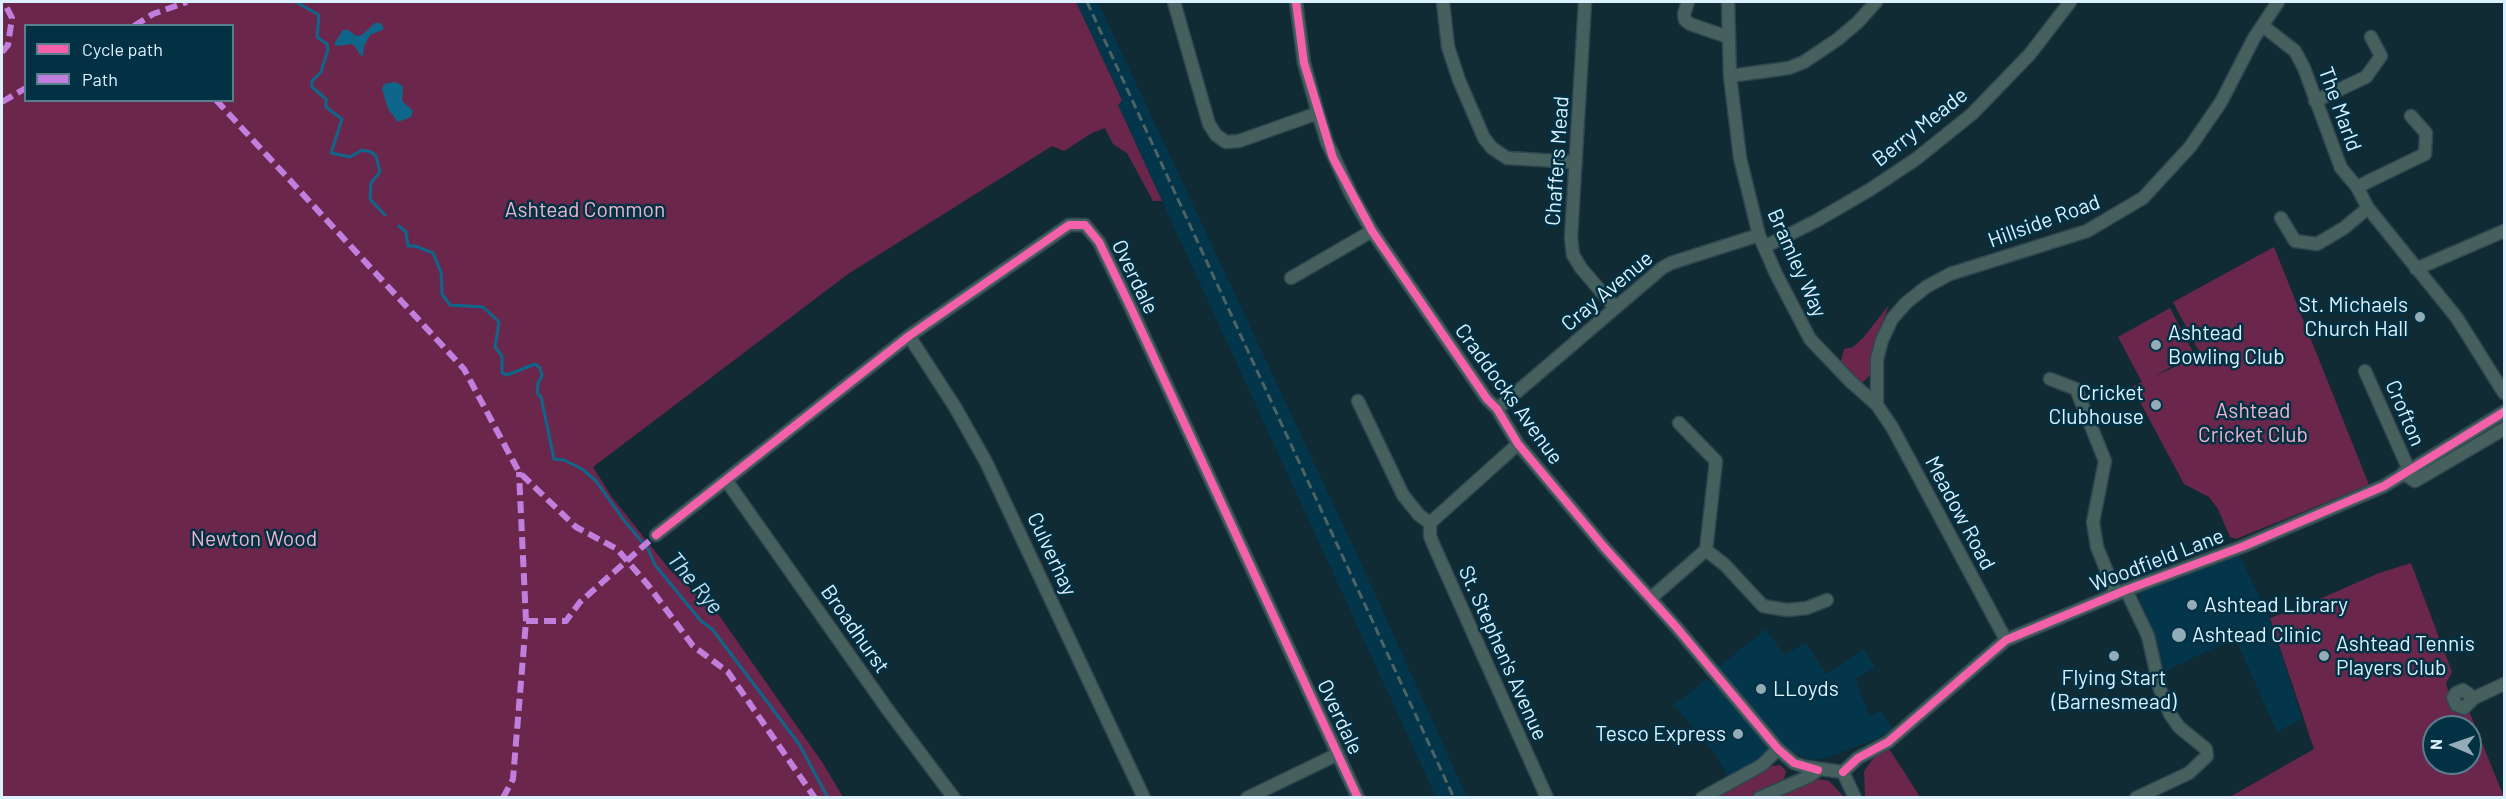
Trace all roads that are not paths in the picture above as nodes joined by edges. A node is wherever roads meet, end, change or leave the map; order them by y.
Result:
1 (1174, 2) edge
2 (1296, 2) edge
3 (1443, 2) edge
4 (1585, 2) edge
5 (1688, 2) edge
6 (1728, 2) edge
7 (1876, 2) edge
8 (2070, 2) edge
9 (2278, 2) edge
10 (2263, 26) junction
11 (1728, 37) junction
12 (2371, 37) dead end
13 (1730, 75) junction
14 (2315, 101) junction
15 (1318, 113) junction
16 (2411, 116) dead end
17 (1576, 162) junction
18 (2357, 187) junction
19 (2368, 208) junction
20 (2282, 218) dead end
21 (1372, 231) junction
22 (2505, 231) edge
23 (1759, 235) junction
24 (1764, 248) junction
25 (2416, 269) junction
26 (1291, 278) dead end
27 (1615, 308) junction
28 (909, 336) junction
29 (2366, 371) dead end
30 (2050, 379) dead end
31 (2505, 393) edge
32 (1358, 401) dead end
33 (1877, 405) junction
34 (1497, 409) junction
35 (2505, 412) edge
36 (1678, 423) dead end
37 (2505, 429) edge
38 (1518, 444) junction
39 (2406, 472) junction
40 (726, 480) junction
41 (1430, 524) junction
42 (656, 535) dead end
43 (1706, 550) junction
44 (2121, 592) junction
45 (1651, 598) junction
46 (1827, 600) dead end
47 (2006, 640) junction
48 (2505, 684) edge
49 (2472, 699) dead end
50 (1778, 750) junction
51 (1338, 754) junction
52 (1794, 763) junction
53 (1818, 770) junction
54 (1843, 772) junction
55 (1785, 785) junction
56 (954, 798) edge
57 (1144, 798) edge
58 (1247, 798) edge
59 (1358, 798) edge
60 (1547, 798) edge
61 (1702, 798) edge
62 (1759, 798) edge
63 (1855, 798) edge
64 (2136, 798) edge

1 - 15 street
2 - 15 street, Craddocks Avenue
3 - 17 street
4 - 17 street, Chaffers Mead
5 - 11 street
6 - 11 street, Bramley Way
7 - 13 street
8 - 24 street, Berry Meade
9 - 10 street, Hillside Road
10 - 14 street, The Marld
10 - 33 street, Hillside Road
11 - 13 street, Bramley Way
12 - 14 street
13 - 23 street, Bramley Way
14 - 18 street, The Marld
15 - 21 street, Craddocks Avenue
16 - 18 street
17 - 27 street, Chaffers Mead
18 - 19 street, The Marld
19 - 20 street
19 - 25 street, The Marld
21 - 26 street
21 - 34 street, Craddocks Avenue
22 - 25 street
23 - 24 street, Bramley Way
23 - 27 street, Cray Avenue
24 - 33 street, Bramley Way
25 - 31 street, The Marld
27 - 34 street, Cray Avenue
28 - 40 street, Overdale
28 - 51 street, Overdale
28 - 57 street, Culverhay
29 - 39 street, Crofton
30 - 44 street
32 - 41 street
33 - 47 street, Meadow Road
34 - 38 street, Craddocks Avenue
35 - 39 street, Woodfield Lane
36 - 43 street
37 - 39 street
38 - 41 street
38 - 45 street, Craddocks Avenue
39 - 44 street, Woodfield Lane
40 - 42 street, Overdale
40 - 56 street, Broadhurst
41 - 60 street, St. Stephen's Avenue
43 - 45 street
43 - 46 street
44 - 47 street, Woodfield Lane
44 - 64 street
45 - 50 street, Craddocks Avenue
47 - 54 street, Woodfield Lane
48 - 49 street
50 - 52 street, Craddocks Avenue
50 - 61 street
51 - 58 street
51 - 59 street, Overdale
52 - 53 street, Craddocks Avenue
52 - 55 street
53 - 54 street
53 - 55 street
54 - 63 street
55 - 62 street

